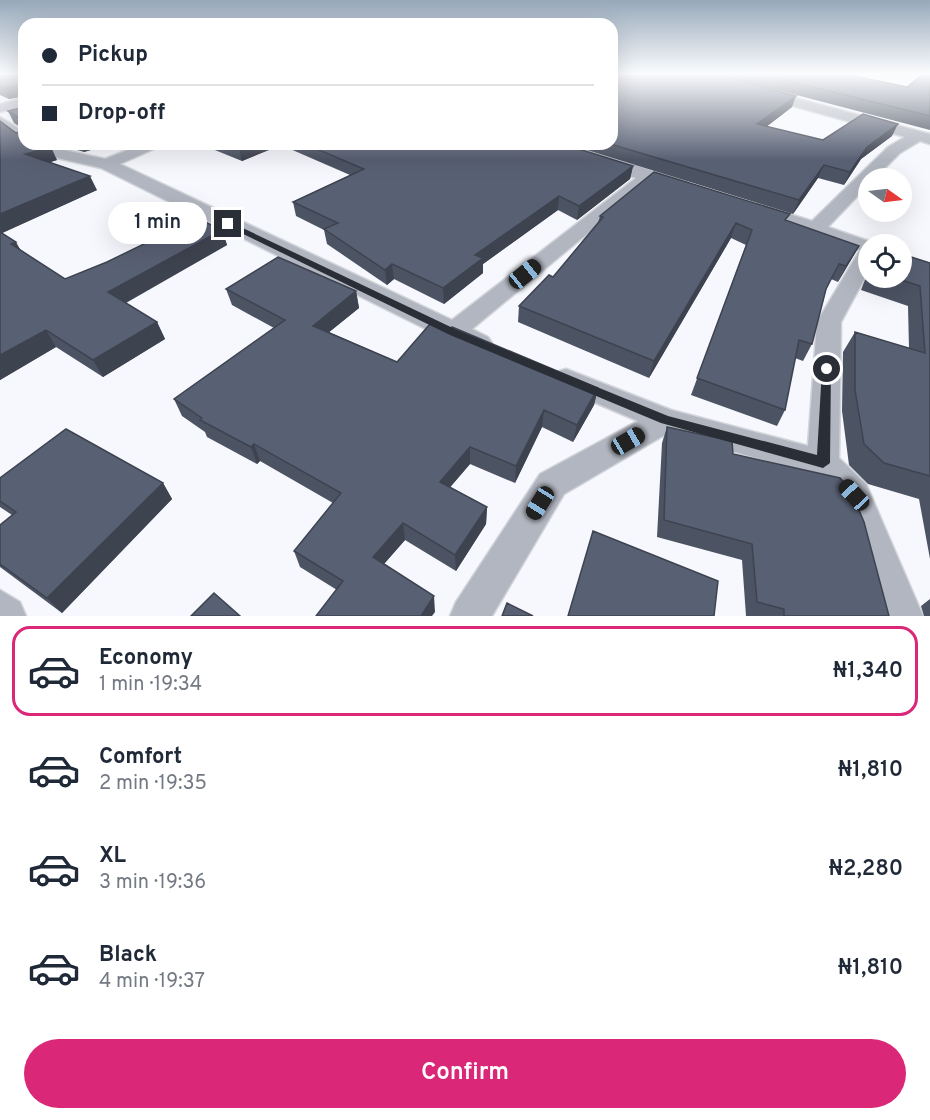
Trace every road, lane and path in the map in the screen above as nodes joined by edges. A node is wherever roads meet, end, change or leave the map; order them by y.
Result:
1 (793, 102) edge
2 (18, 104) edge
3 (0, 108) edge
4 (0, 121) edge
5 (18, 134) edge
6 (924, 138) edge
7 (50, 150) edge
8 (142, 150) edge
9 (564, 150) edge
10 (106, 164) junction
11 (651, 176) junction
12 (695, 190) edge
13 (738, 204) edge
14 (815, 228) junction
15 (858, 243) edge
16 (858, 271) edge
17 (453, 332) junction
18 (496, 350) edge
19 (549, 372) edge
20 (665, 420) junction
21 (823, 463) junction
22 (0, 610) edge
23 (6, 616) edge
24 (470, 616) edge
25 (903, 616) edge

1 - 6 street
2 - 3 street
4 - 5 street
6 - 14 street
7 - 10 street
8 - 10 street
9 - 11 street
10 - 17 street
11 - 12 street
11 - 17 street
13 - 14 street
14 - 15 street
16 - 21 street
17 - 18 street
19 - 20 street
20 - 21 street
20 - 24 street
21 - 25 street
22 - 23 street

